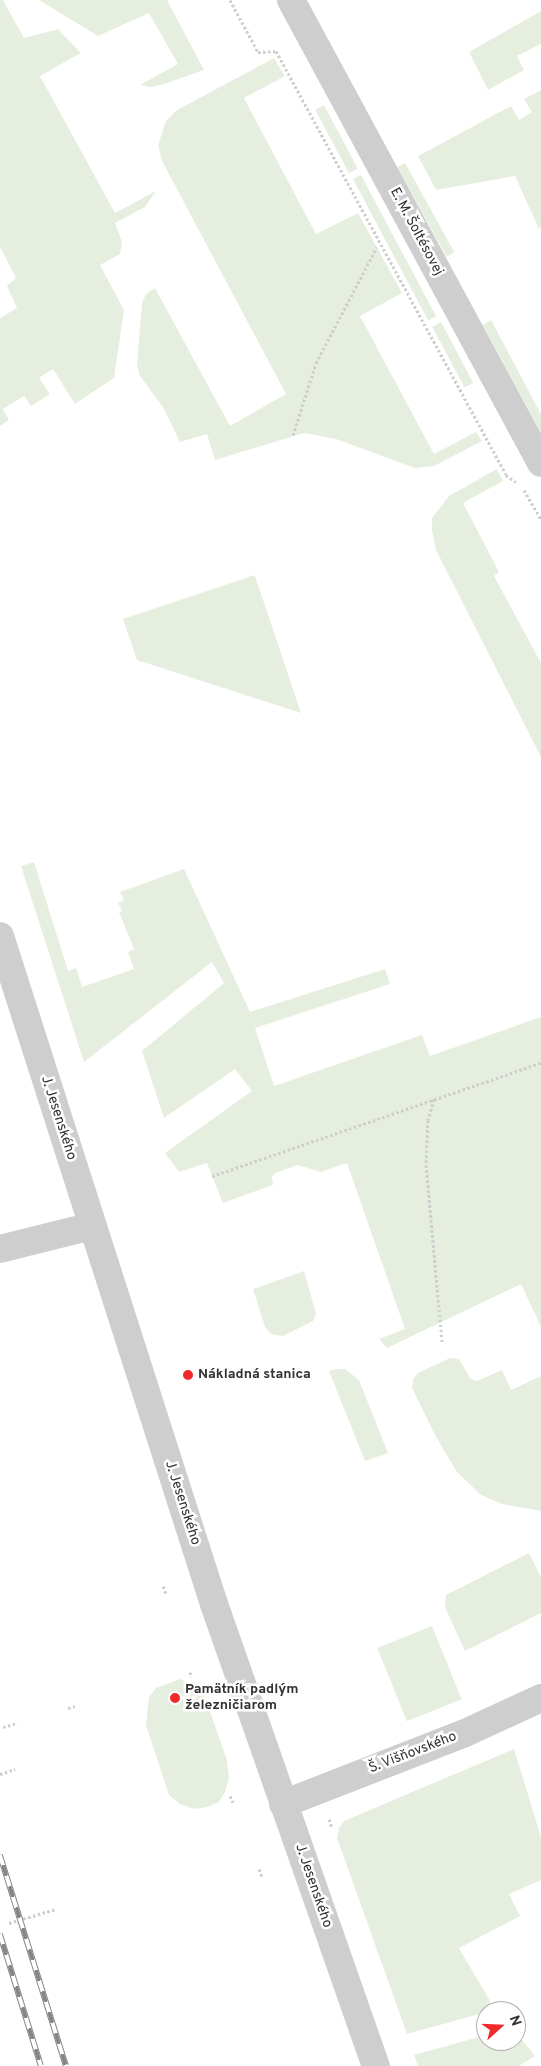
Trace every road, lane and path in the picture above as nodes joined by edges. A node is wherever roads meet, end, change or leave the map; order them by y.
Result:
1 (230, 0) edge
2 (290, 0) edge
3 (377, 247) dead end
4 (293, 435) dead end
5 (541, 463) edge
6 (541, 520) edge
7 (0, 936) edge
8 (541, 1062) edge
9 (434, 1099) junction
10 (212, 1176) dead end
11 (92, 1226) junction
12 (0, 1248) edge
13 (442, 1342) dead end
14 (164, 1586) dead end
15 (166, 1594) dead end
16 (190, 1672) dead end
17 (191, 1677) dead end
18 (541, 1698) edge
19 (76, 1706) dead end
20 (68, 1708) dead end
21 (17, 1723) dead end
22 (3, 1727) dead end
23 (15, 1769) dead end
24 (0, 1774) edge
25 (230, 1796) dead end
26 (233, 1802) dead end
27 (283, 1804) junction
28 (329, 1819) dead end
29 (332, 1828) dead end
30 (259, 1869) dead end
31 (262, 1877) dead end
32 (56, 1909) dead end
33 (9, 1923) dead end
34 (376, 2066) edge

1 - 6 path
2 - 5 street, E. M. Šoltésovej
3 - 4 path
7 - 11 street, J. Jesenského
8 - 9 path
9 - 10 path
9 - 13 path
11 - 12 street
11 - 27 street, J. Jesenského
14 - 15 path
16 - 17 path
18 - 27 street, Š. Višňovského
19 - 20 path
21 - 22 path
23 - 24 path
25 - 26 path
27 - 34 street, J. Jesenského
28 - 29 path
30 - 31 path
32 - 33 path

